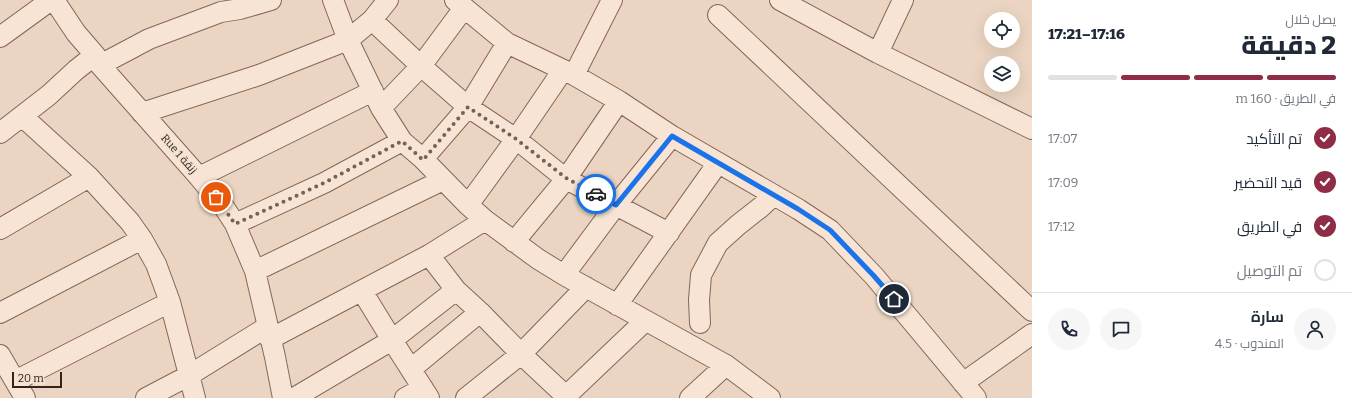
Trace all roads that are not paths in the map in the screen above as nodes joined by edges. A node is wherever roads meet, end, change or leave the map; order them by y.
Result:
1 (51, 0) edge
2 (54, 0) edge
3 (271, 0) edge
4 (333, 0) edge
5 (388, 0) edge
6 (612, 0) edge
7 (780, 0) edge
8 (903, 0) edge
9 (459, 4) edge
10 (219, 6) edge
11 (718, 15) dead end
12 (372, 20) junction
13 (0, 37) edge
14 (348, 40) junction
15 (507, 43) junction
16 (878, 53) junction
17 (98, 60) junction
18 (420, 66) junction
19 (568, 72) junction
20 (377, 100) junction
21 (619, 101) junction
22 (468, 107) junction
23 (142, 113) junction
24 (22, 116) junction
25 (1032, 129) edge
26 (0, 132) edge
27 (672, 136) junction
28 (516, 139) junction
29 (402, 141) junction
30 (423, 160) junction
31 (718, 163) junction
32 (199, 177) junction
33 (89, 178) junction
34 (566, 178) junction
35 (443, 180) junction
36 (774, 195) junction
37 (468, 205) junction
38 (616, 205) junction
39 (485, 220) junction
40 (235, 224) junction
41 (0, 229) edge
42 (669, 233) junction
43 (142, 240) junction
44 (514, 242) junction
45 (429, 255) junction
46 (255, 271) junction
47 (564, 275) junction
48 (586, 287) junction
49 (362, 290) junction
50 (456, 290) junction
51 (170, 302) junction
52 (617, 305) junction
53 (1032, 311) edge
54 (480, 312) junction
55 (0, 313) edge
56 (645, 321) junction
57 (700, 323) dead end
58 (268, 333) junction
59 (1032, 334) edge
60 (392, 340) junction
61 (521, 354) junction
62 (0, 355) edge
63 (726, 364) junction
64 (411, 369) junction
65 (188, 376) junction
66 (15, 381) junction
67 (963, 383) junction
68 (426, 393) edge
69 (25, 398) edge
70 (146, 398) edge
71 (194, 398) edge
72 (283, 398) edge
73 (294, 398) edge
74 (405, 398) edge
75 (466, 398) edge
76 (566, 398) edge
77 (690, 398) edge
78 (770, 398) edge
79 (976, 398) edge

1 - 13 street
2 - 17 street, Rue 1 زنقة
3 - 10 street
4 - 14 street
5 - 12 street
6 - 19 street
7 - 16 street
8 - 16 street
9 - 15 street
9 - 18 street
10 - 17 street
11 - 53 street
12 - 14 street
12 - 18 street
14 - 20 street
14 - 23 street
15 - 19 street
15 - 22 street
16 - 25 street
17 - 23 street, Rue 1 زنقة
17 - 24 street
18 - 20 street
18 - 22 street
19 - 21 street
19 - 28 street
20 - 29 street
20 - 32 street
21 - 27 street
21 - 34 street
22 - 28 street
22 - 30 street
23 - 32 street, Rue 1 زنقة
24 - 26 street
24 - 33 street
27 - 31 street
27 - 38 street
28 - 34 street
28 - 37 street
29 - 30 street
29 - 40 street
30 - 35 street
31 - 36 street
31 - 42 street
32 - 40 street, Rue 1 زنقة
33 - 41 street
33 - 43 street
34 - 38 street
34 - 44 street
35 - 37 street
35 - 46 street
36 - 57 street
36 - 67 street
37 - 39 street
38 - 42 street
38 - 47 street
39 - 44 street
39 - 45 street
40 - 46 street, Rue 1 زنقة
42 - 52 street
43 - 51 street
43 - 55 street
44 - 47 street
45 - 49 street
45 - 50 street
46 - 58 street, Rue 1 زنقة
47 - 48 street
48 - 52 street
48 - 61 street
49 - 58 street
49 - 60 street
50 - 54 street
50 - 60 street
51 - 65 street
51 - 66 street
52 - 56 street
54 - 61 street
54 - 64 street
56 - 63 street
56 - 76 street
58 - 65 street
58 - 72 street, Rue 1 زنقة
59 - 67 street
60 - 64 street
60 - 73 street
61 - 75 street
61 - 76 street
62 - 66 street
63 - 77 street
63 - 78 street
64 - 68 street
65 - 70 street
65 - 71 street
66 - 69 street
67 - 79 street
68 - 74 street

